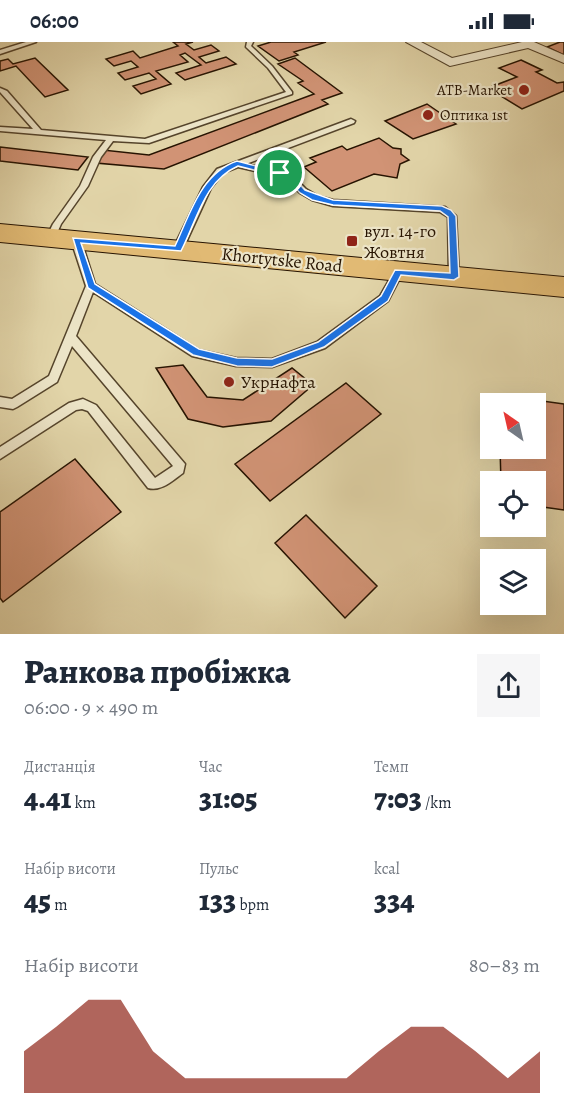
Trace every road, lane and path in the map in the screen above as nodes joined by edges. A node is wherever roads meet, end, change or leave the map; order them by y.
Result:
1 (33, 42) edge
2 (250, 42) edge
3 (412, 42) edge
4 (532, 43) edge
5 (0, 52) edge
6 (564, 59) edge
7 (0, 90) edge
8 (351, 121) dead end
9 (0, 129) edge
10 (39, 132) junction
11 (111, 138) junction
12 (237, 164) junction
13 (0, 234) edge
14 (63, 239) junction
15 (178, 249) junction
16 (398, 272) junction
17 (454, 277) junction
18 (91, 286) junction
19 (564, 286) edge
20 (70, 336) junction
21 (0, 402) edge
22 (0, 454) edge

1 - 5 lane
2 - 11 lane
3 - 4 street
4 - 6 street
7 - 10 lane
8 - 12 lane
9 - 10 lane
10 - 11 lane
11 - 14 lane
12 - 15 lane
12 - 17 lane
13 - 14 main road, Khortytske Road
14 - 15 main road, Khortytske Road
14 - 18 lane
15 - 16 main road, Khortytske Road
16 - 17 main road, Khortytske Road
16 - 18 lane
17 - 19 main road, Khortytske Road
18 - 20 lane
20 - 21 lane
20 - 22 lane

